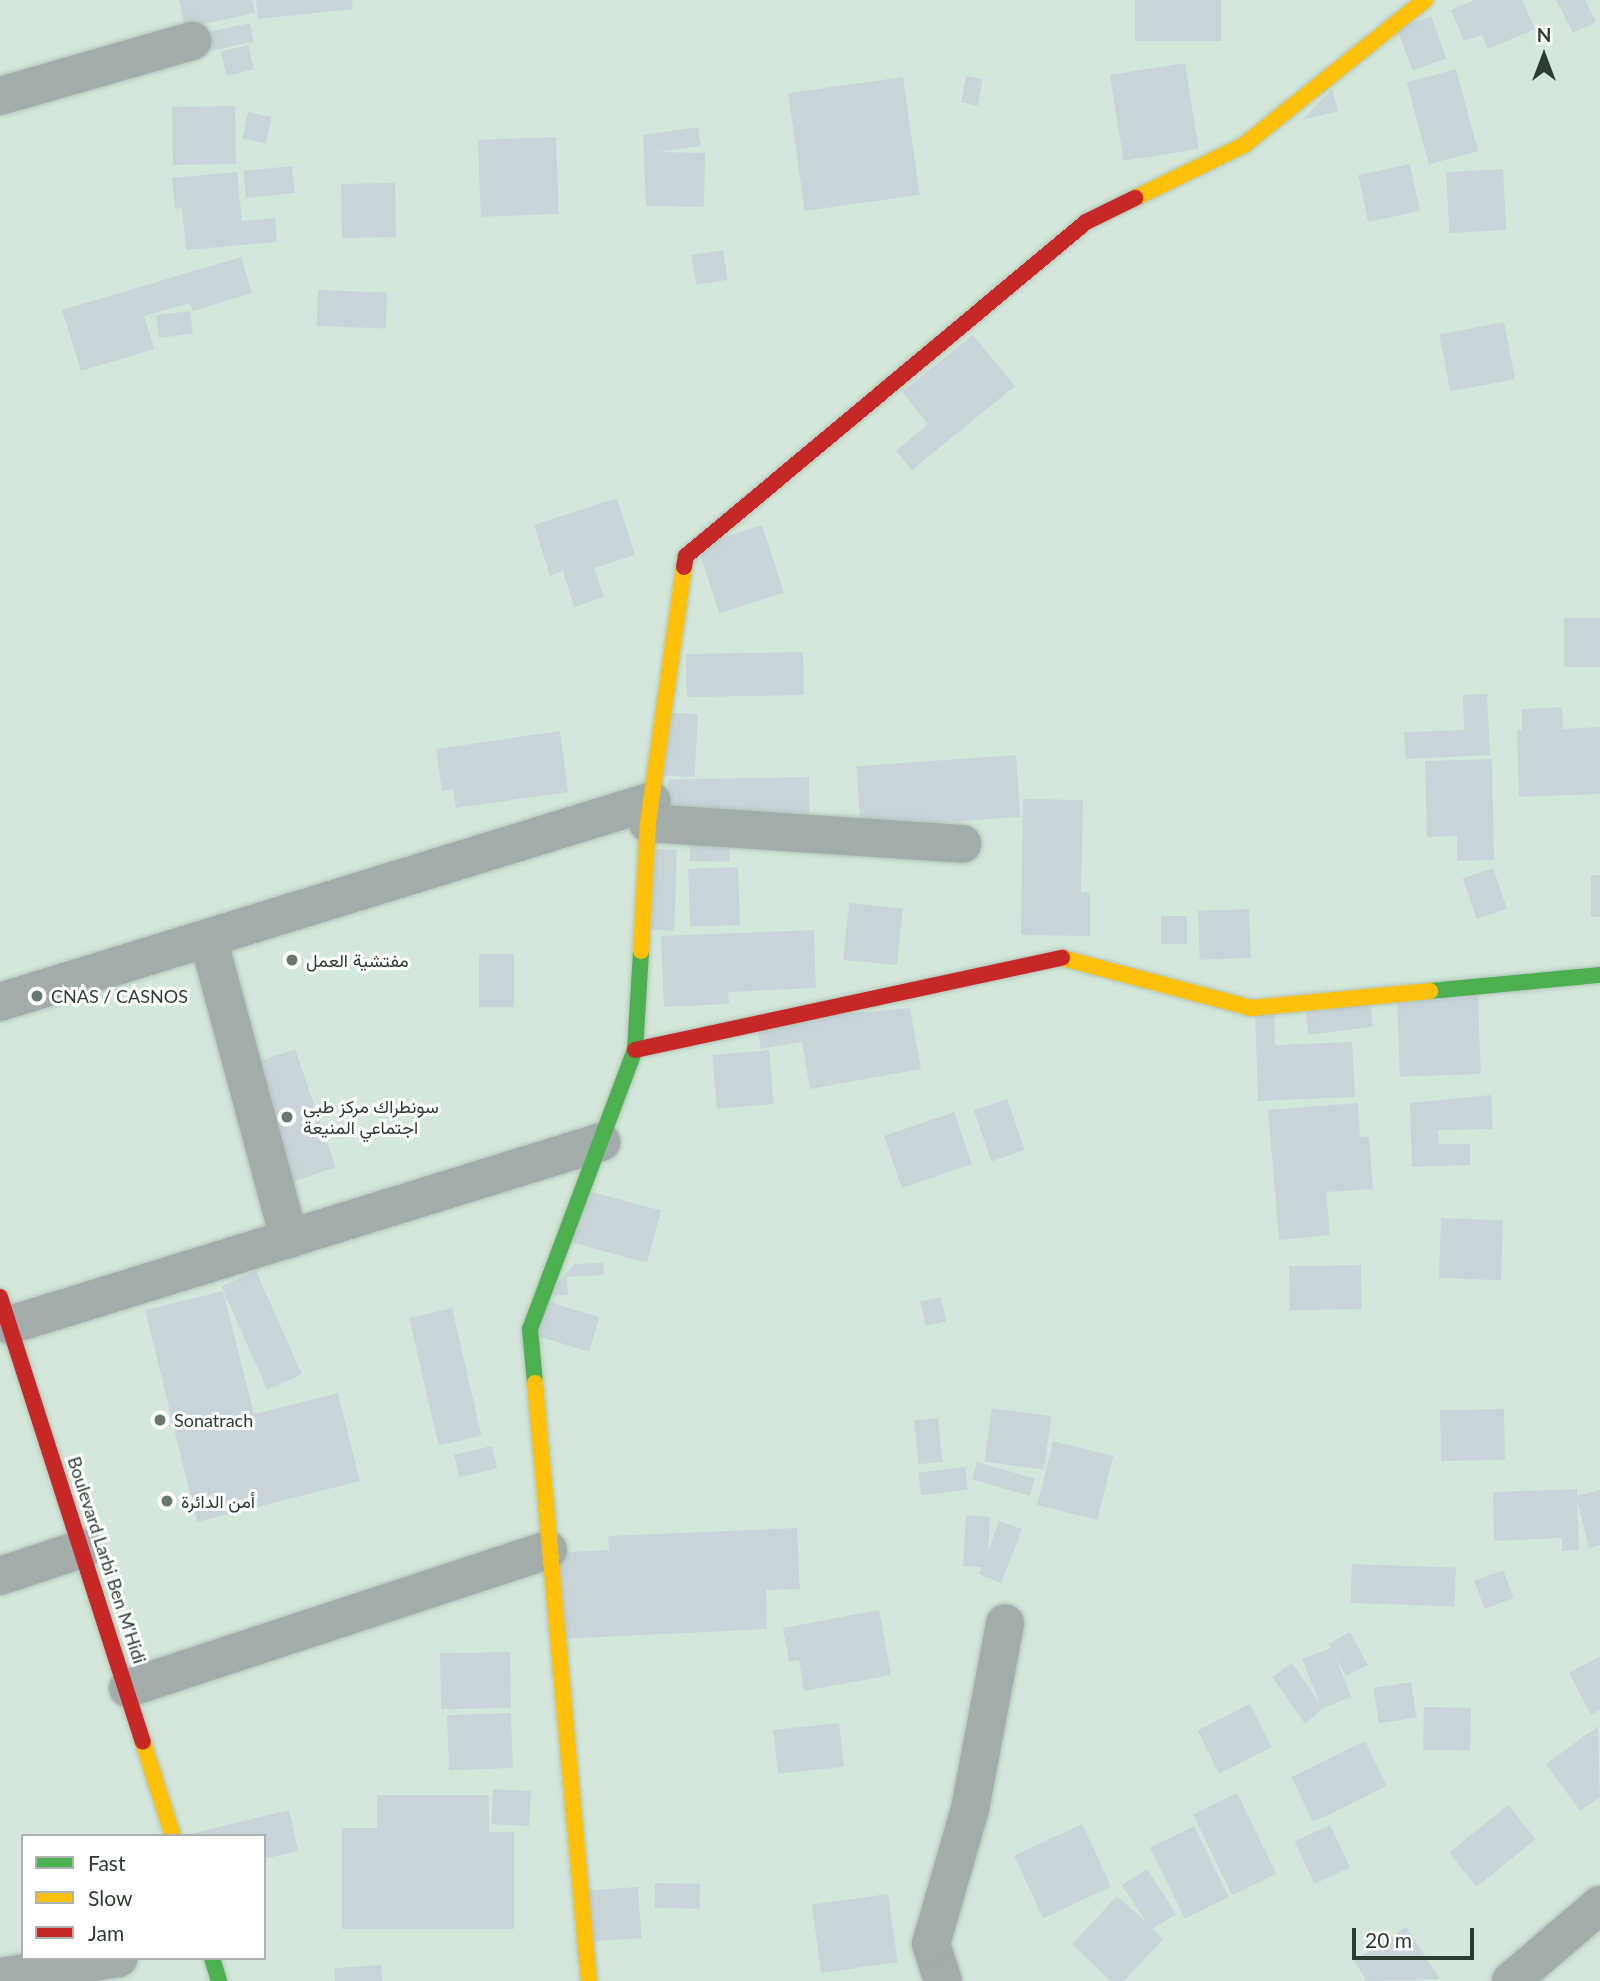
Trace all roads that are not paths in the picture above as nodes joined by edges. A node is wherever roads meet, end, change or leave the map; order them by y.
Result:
1 (1425, 0) edge
2 (191, 41) dead end
3 (0, 96) edge
4 (650, 812) junction
5 (962, 844) dead end
6 (208, 938) junction
7 (1600, 975) edge
8 (0, 1002) edge
9 (635, 1050) junction
10 (601, 1142) junction
11 (289, 1239) junction
12 (5, 1311) edge
13 (84, 1548) junction
14 (548, 1550) junction
15 (0, 1576) edge
16 (1005, 1623) dead end
17 (128, 1688) junction
18 (172, 1834) edge
19 (1600, 1905) edge
20 (106, 1960) edge
21 (213, 1960) edge
22 (0, 1977) edge
23 (219, 1981) edge
24 (589, 1981) edge
25 (943, 1981) edge
26 (1511, 1981) edge

1 - 4 street
2 - 3 street
4 - 5 street
4 - 6 street
4 - 9 street
6 - 8 street
6 - 11 street
7 - 9 street
9 - 10 street
10 - 11 street
10 - 14 street
11 - 12 street
12 - 13 street, Boulevard Larbi Ben M'Hidi
13 - 15 street
13 - 17 street, Boulevard Larbi Ben M'Hidi
14 - 17 street
14 - 24 street
16 - 25 street
17 - 18 street, Boulevard Larbi Ben M'Hidi
19 - 26 street
20 - 22 street
21 - 23 street

